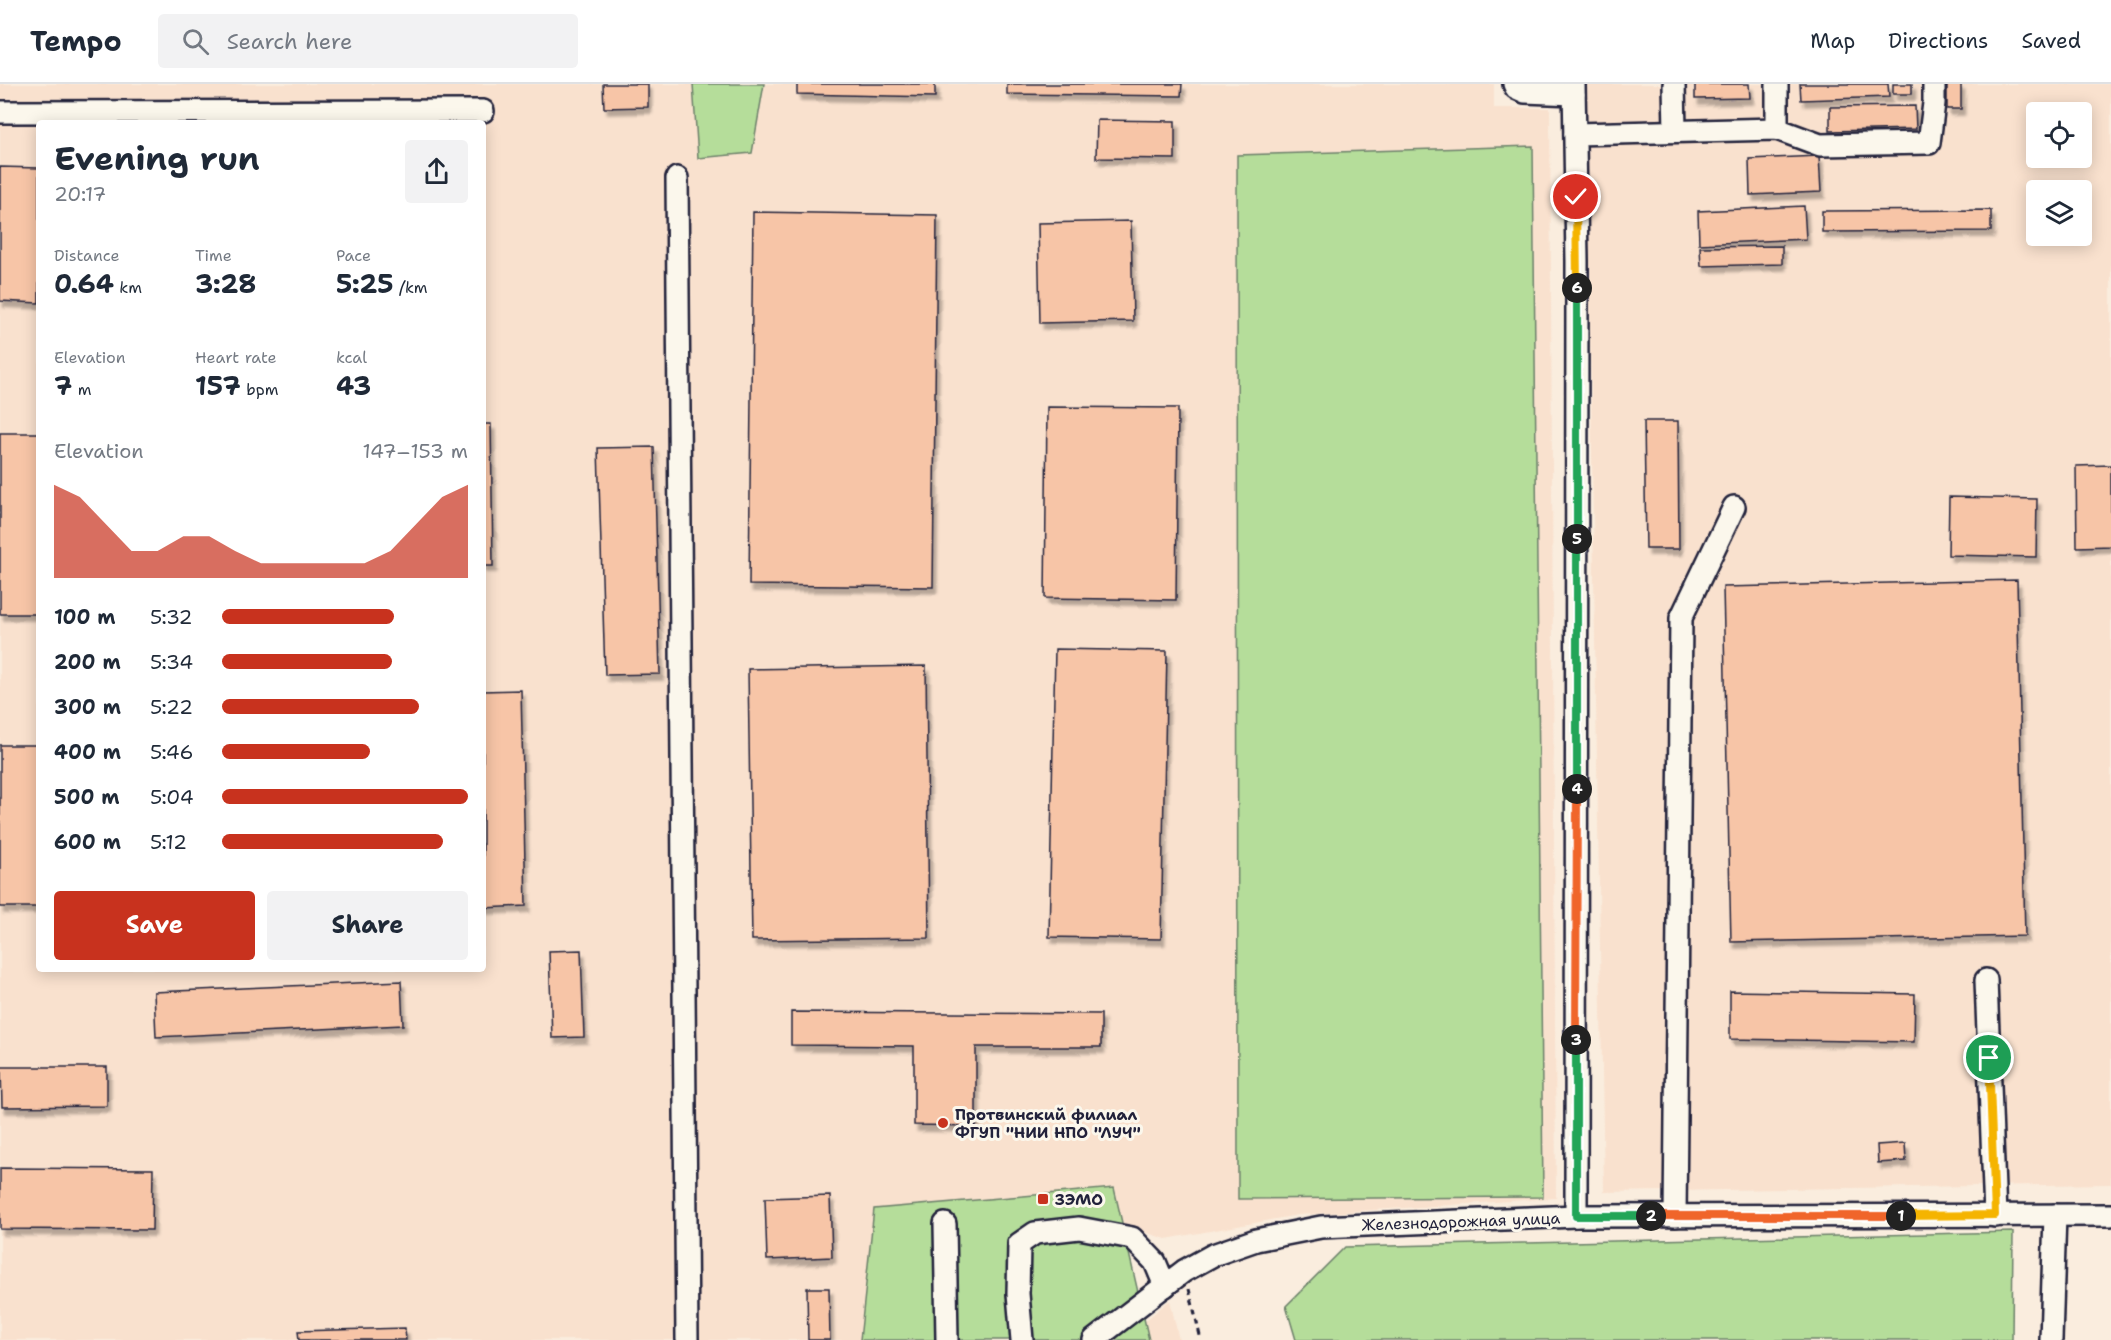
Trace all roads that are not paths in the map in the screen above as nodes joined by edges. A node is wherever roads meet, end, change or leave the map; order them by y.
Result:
1 (1514, 84) edge
2 (1674, 84) edge
3 (1777, 84) edge
4 (1934, 84) edge
5 (1574, 89) edge
6 (483, 111) dead end
7 (0, 112) edge
8 (1777, 129) junction
9 (1675, 131) junction
10 (1575, 134) junction
11 (677, 178) dead end
12 (1734, 507) dead end
13 (1986, 980) dead end
14 (1995, 1215) junction
15 (2055, 1215) junction
16 (2111, 1215) edge
17 (1576, 1216) junction
18 (1675, 1216) junction
19 (945, 1224) dead end
20 (1165, 1286) junction
21 (687, 1340) edge
22 (947, 1340) edge
23 (1022, 1340) edge
24 (1094, 1340) edge
25 (2050, 1340) edge

1 - 5 street
2 - 9 street
3 - 8 street
4 - 8 street
5 - 10 street
6 - 7 street
8 - 9 street
9 - 10 street
10 - 17 street
11 - 21 street
12 - 18 street
13 - 14 street
14 - 15 street, Железнодорожная улица
14 - 18 street, Железнодорожная улица
15 - 16 street, Железнодорожная улица
15 - 25 street
17 - 18 street, Железнодорожная улица
17 - 20 street, Железнодорожная улица
19 - 22 street
20 - 23 street
20 - 24 street, Железнодорожная улица

